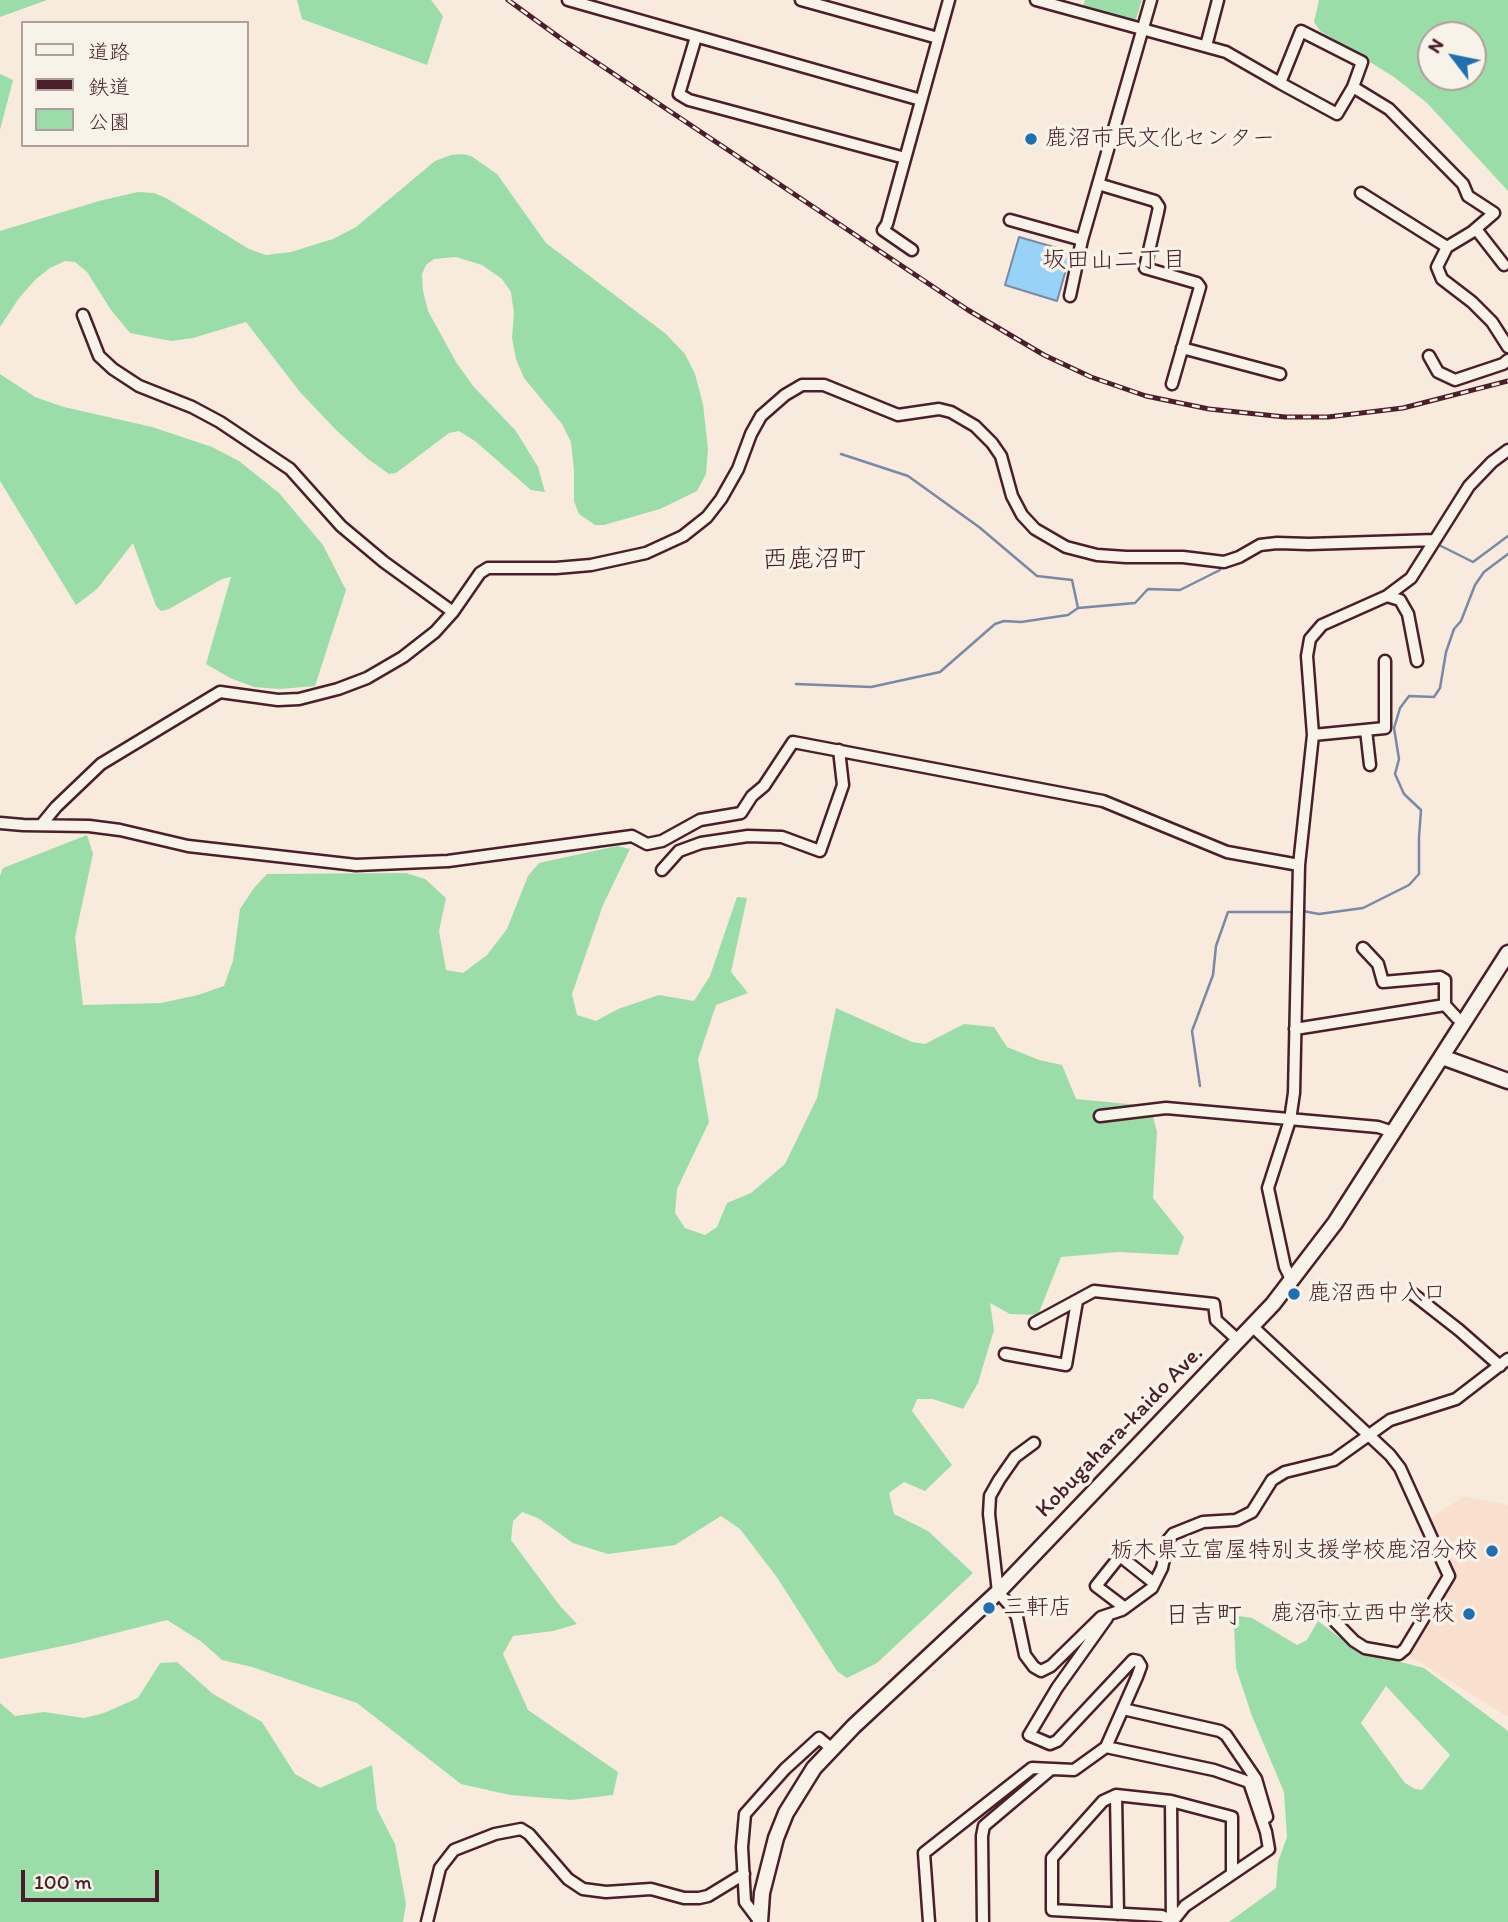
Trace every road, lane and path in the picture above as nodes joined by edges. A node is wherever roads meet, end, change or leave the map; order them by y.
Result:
1 (568, 0) edge
2 (801, 0) edge
3 (950, 0) edge
4 (1036, 0) edge
5 (1151, 0) edge
6 (1218, 0) edge
7 (1142, 29) junction
8 (696, 37) junction
9 (938, 38) junction
10 (1206, 46) junction
11 (1280, 83) junction
12 (1353, 87) junction
13 (921, 100) junction
14 (905, 158) junction
15 (1098, 184) junction
16 (1361, 193) dead end
17 (1010, 220) dead end
18 (1476, 229) junction
19 (1082, 240) junction
20 (1447, 247) junction
21 (912, 250) dead end
22 (1504, 265) dead end
23 (1070, 296) dead end
24 (83, 315) dead end
25 (1508, 347) edge
26 (1182, 348) junction
27 (1429, 356) dead end
28 (1508, 360) edge
29 (1280, 374) dead end
30 (1172, 384) dead end
31 (1508, 450) edge
32 (1435, 540) junction
33 (1387, 596) junction
34 (453, 612) junction
35 (1385, 661) dead end
36 (1417, 661) dead end
37 (1366, 730) junction
38 (1313, 735) junction
39 (839, 750) junction
40 (1370, 765) dead end
41 (0, 823) edge
42 (41, 824) junction
43 (1299, 865) junction
44 (662, 870) dead end
45 (1363, 948) dead end
46 (1508, 953) edge
47 (1444, 1005) junction
48 (1464, 1022) junction
49 (1295, 1029) junction
50 (1442, 1056) junction
51 (1508, 1081) edge
52 (1100, 1116) dead end
53 (1290, 1120) junction
54 (1393, 1132) junction
55 (1292, 1281) junction
56 (1413, 1294) dead end
57 (1077, 1301) junction
58 (1035, 1323) dead end
59 (1253, 1327) junction
60 (1239, 1341) junction
61 (1005, 1354) dead end
62 (1504, 1362) edge
63 (1369, 1433) junction
64 (1034, 1443) dead end
65 (1154, 1583) junction
66 (998, 1592) junction
67 (1125, 1608) junction
68 (1322, 1608) dead end
69 (1109, 1615) junction
70 (1123, 1709) junction
71 (1106, 1747) junction
72 (831, 1748) junction
73 (1049, 1771) junction
74 (1116, 1795) junction
75 (1171, 1801) junction
76 (1264, 1827) junction
77 (744, 1874) junction
78 (1232, 1874) junction
79 (1118, 1914) junction
80 (427, 1922) edge
81 (760, 1922) edge
82 (929, 1922) edge
83 (983, 1922) edge
84 (1173, 1922) edge

1 - 8 street
2 - 9 street
3 - 9 street
4 - 7 street
5 - 7 street
6 - 10 street
7 - 10 street
7 - 15 street
8 - 13 street
8 - 14 street
9 - 13 street
10 - 11 street
11 - 12 street
11 - 12 street
12 - 18 street
13 - 14 street
14 - 21 street
15 - 19 street
15 - 26 street
16 - 20 street
17 - 19 street
18 - 20 street
18 - 22 street
19 - 23 street
20 - 25 street
24 - 34 street
26 - 29 street
26 - 30 street
27 - 28 street
31 - 32 street
32 - 33 street
32 - 34 street
33 - 36 street
33 - 38 street
34 - 42 street
35 - 37 street
37 - 38 street
37 - 40 street
38 - 43 street
39 - 42 street
39 - 43 street
39 - 44 street
41 - 42 street
43 - 49 street
45 - 47 street
46 - 48 main road, Kobugahara-kaido Ave.
47 - 48 street
47 - 49 street
48 - 50 main road, Kobugahara-kaido Ave.
49 - 53 street
50 - 51 main road
50 - 54 main road, Kobugahara-kaido Ave.
52 - 53 street
53 - 54 street
53 - 55 street
54 - 55 main road, Kobugahara-kaido Ave.
55 - 59 main road, Kobugahara-kaido Ave.
56 - 62 street
57 - 58 street
57 - 60 street
57 - 61 street
59 - 60 main road, Kobugahara-kaido Ave.
59 - 63 street
60 - 66 main road, Kobugahara-kaido Ave.
62 - 63 street
63 - 65 street
63 - 68 street
64 - 66 street
65 - 67 street
65 - 67 street
66 - 69 street
66 - 72 main road, Kobugahara-kaido Ave.
67 - 69 street
69 - 70 street
70 - 71 street
70 - 76 street
71 - 73 street
71 - 76 street
72 - 77 street
72 - 81 main road, Kobugahara-kaido Ave.
73 - 82 street
73 - 83 street
74 - 75 street
74 - 79 street
74 - 79 street
75 - 78 street
75 - 84 street
76 - 78 street
77 - 80 street
77 - 81 street
78 - 84 street
79 - 84 street

